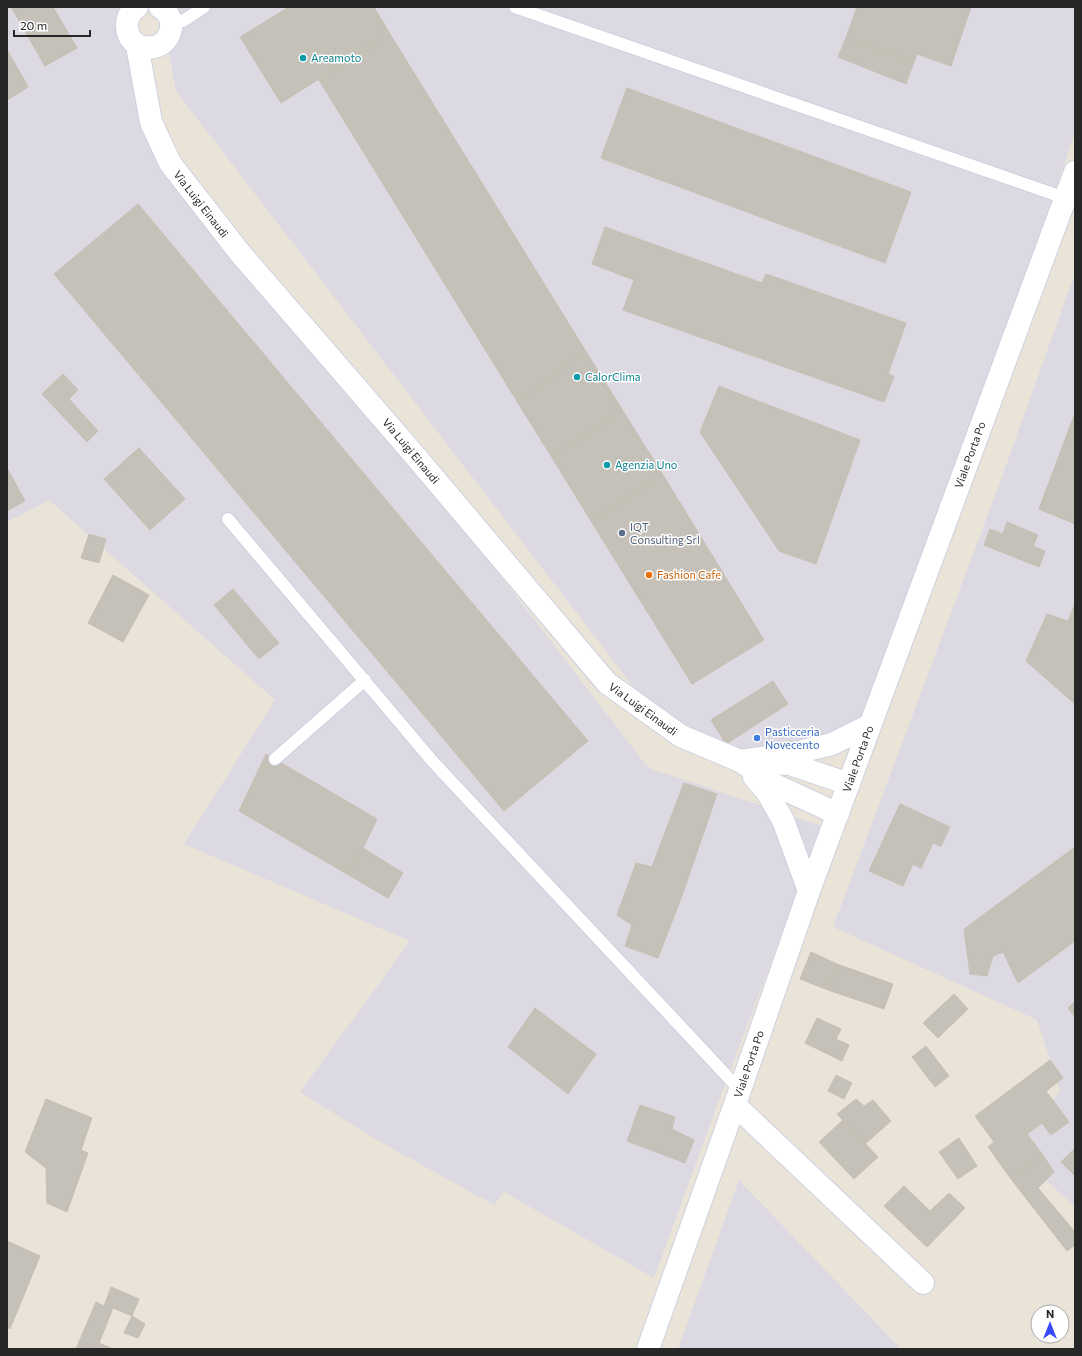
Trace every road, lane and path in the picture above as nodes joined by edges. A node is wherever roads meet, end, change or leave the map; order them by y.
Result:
1 (138, 7) edge
2 (204, 7) edge
3 (515, 7) edge
4 (165, 12) edge
5 (161, 44) junction
6 (137, 45) junction
7 (144, 84) junction
8 (1075, 172) edge
9 (1065, 198) junction
10 (228, 519) dead end
11 (364, 680) junction
12 (870, 725) junction
13 (274, 759) dead end
14 (740, 761) junction
15 (849, 784) junction
16 (838, 814) junction
17 (809, 891) junction
18 (737, 1097) junction
19 (923, 1283) dead end
20 (648, 1349) edge

1 - 6 street, Via Luigi Einaudi
2 - 4 lane
3 - 9 lane
4 - 5 street
5 - 6 street
5 - 7 street
6 - 7 street, Via Luigi Einaudi
7 - 14 street, Via Luigi Einaudi
8 - 9 street, Viale Porta Po
9 - 12 street, Viale Porta Po
10 - 11 lane
11 - 13 lane
11 - 18 lane
12 - 14 street
12 - 15 street, Viale Porta Po
14 - 15 street, Via Luigi Einaudi
14 - 16 street, Via Luigi Einaudi
14 - 17 street, Via Luigi Einaudi
15 - 16 street, Viale Porta Po
16 - 17 street, Viale Porta Po
17 - 18 street, Viale Porta Po
18 - 19 street
18 - 20 street, Viale Porta Po

